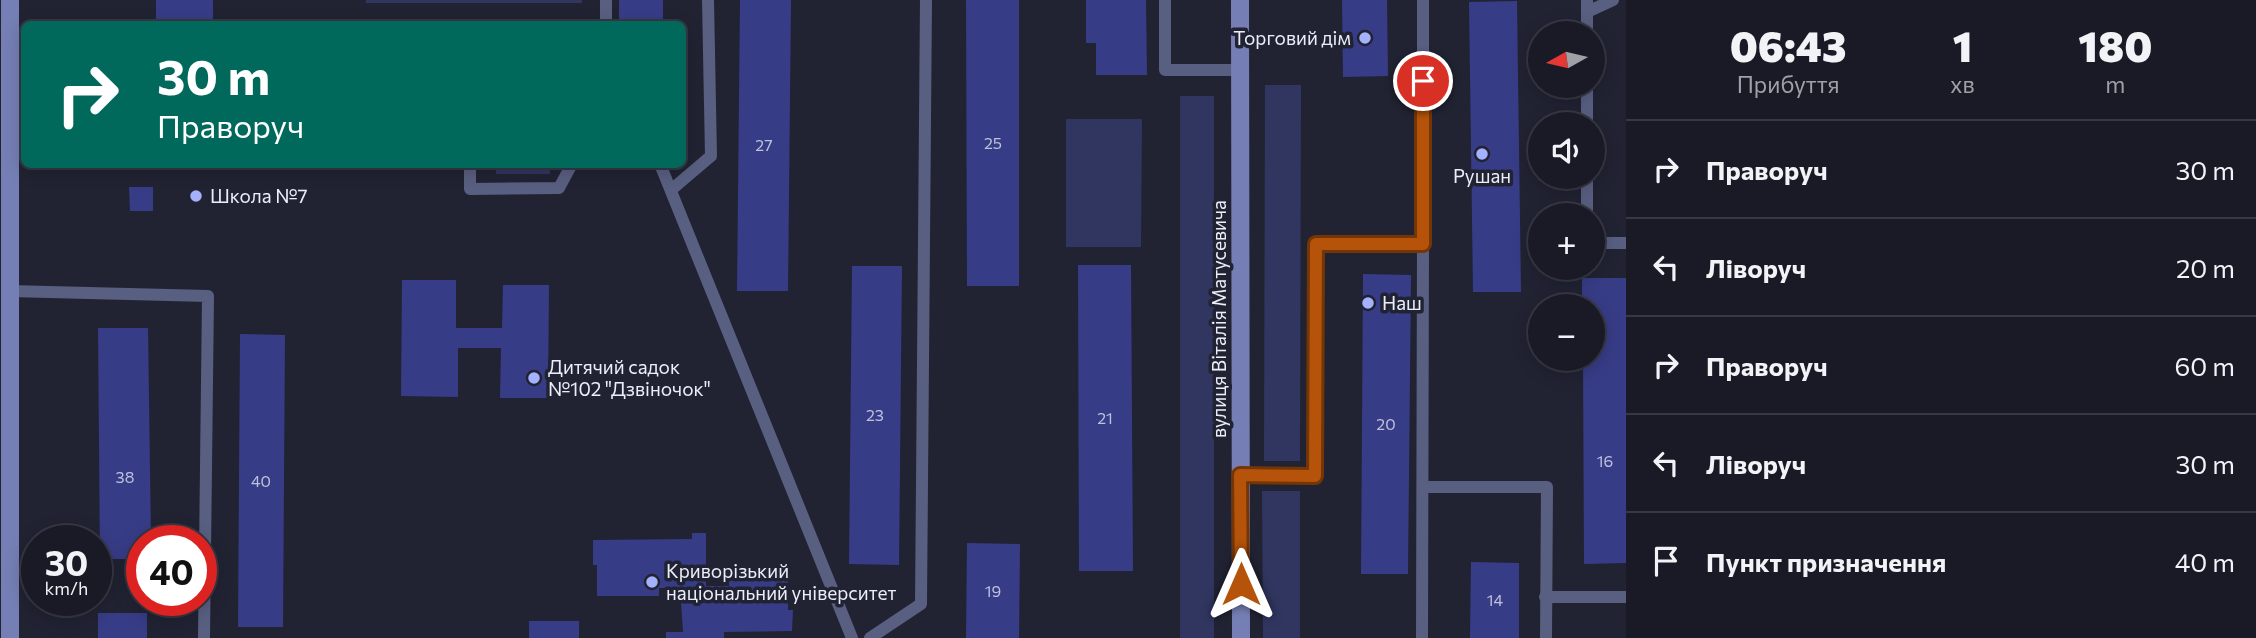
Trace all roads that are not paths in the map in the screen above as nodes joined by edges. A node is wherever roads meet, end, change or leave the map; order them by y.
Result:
1 (10, 0) edge
2 (606, 0) edge
3 (708, 0) edge
4 (926, 0) edge
5 (1165, 0) edge
6 (1240, 0) edge
7 (1423, 0) edge
8 (1613, 0) edge
9 (1587, 6) edge
10 (606, 21) edge
11 (1240, 70) junction
12 (470, 168) edge
13 (570, 168) edge
14 (662, 168) edge
15 (671, 190) junction
16 (1605, 243) edge
17 (1626, 243) edge
18 (1423, 244) junction
19 (4, 245) edge
20 (9, 291) junction
21 (1240, 475) junction
22 (1423, 487) junction
23 (5, 580) edge
24 (1545, 597) junction
25 (1626, 597) edge
26 (10, 638) edge
27 (204, 638) edge
28 (852, 638) edge
29 (870, 638) edge
30 (1241, 638) edge
31 (1422, 638) edge
32 (1546, 638) edge

1 - 19 street
2 - 10 lane
3 - 15 lane
4 - 29 lane
5 - 11 lane
6 - 11 street, вулиця Віталія Матусевича
7 - 18 lane
8 - 9 lane
11 - 21 street, вулиця Віталія Матусевича
12 - 13 lane
14 - 15 lane
15 - 28 lane
16 - 17 lane
18 - 21 lane
18 - 22 lane
19 - 20 street
20 - 23 street
20 - 27 lane
21 - 30 street, вулиця Віталія Матусевича
22 - 24 lane
22 - 31 lane
23 - 26 street
24 - 25 lane
24 - 32 lane

